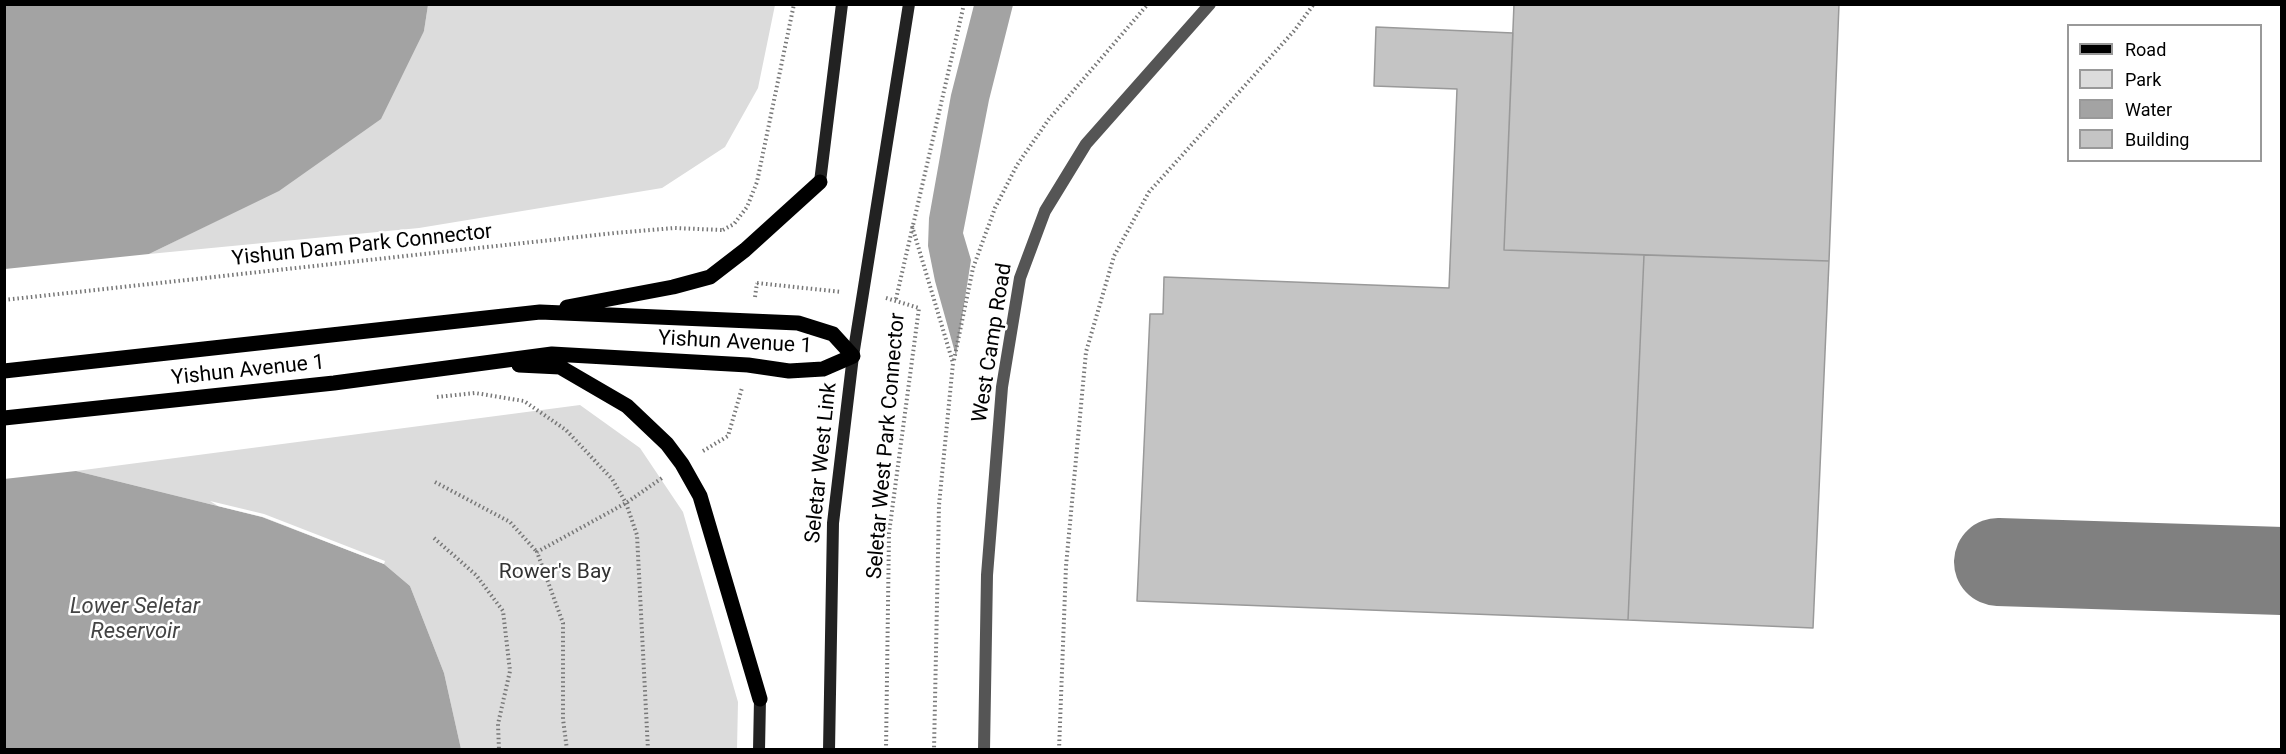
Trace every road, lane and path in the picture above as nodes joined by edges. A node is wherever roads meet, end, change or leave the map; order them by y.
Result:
1 (794, 4) edge
2 (842, 4) edge
3 (909, 4) edge
4 (964, 4) edge
5 (1148, 4) edge
6 (1210, 4) edge
7 (1314, 4) edge
8 (820, 182) joint
9 (912, 226) junction
10 (863, 295) junction
11 (896, 299) junction
12 (4, 300) edge
13 (540, 312) junction
14 (753, 322) junction
15 (853, 356) junction
16 (953, 363) junction
17 (478, 364) junction
18 (748, 365) junction
19 (4, 371) edge
20 (429, 397) dead end
21 (4, 418) edge
22 (682, 464) junction
23 (435, 482) dead end
24 (626, 503) junction
25 (434, 538) dead end
26 (537, 552) junction
27 (760, 699) joint
28 (498, 750) edge
29 (567, 750) edge
30 (648, 750) edge
31 (759, 750) edge
32 (829, 750) edge
33 (886, 750) edge
34 (934, 750) edge
35 (984, 750) edge
36 (1059, 750) edge

1 - 12 path, Yishun Dam Park Connector
2 - 8 main road
3 - 10 main road, Seletar West Link
4 - 9 path
5 - 16 path
6 - 35 street, West Camp Road
7 - 36 path
8 - 13 main road
9 - 11 path
9 - 16 path
10 - 11 path, Seletar West Park Connector
10 - 14 path, Seletar West Park Connector
10 - 15 main road, Seletar West Link
11 - 33 path, Seletar West Park Connector
13 - 14 main road, Yishun Avenue 1
13 - 19 main road, Yishun Avenue 1
14 - 15 main road, Yishun Avenue 1
15 - 18 main road, Yishun Avenue 1
15 - 32 main road, Seletar West Link
16 - 34 path
17 - 18 main road, Yishun Avenue 1
17 - 21 main road, Yishun Avenue 1
17 - 22 main road
18 - 22 path
20 - 24 path
22 - 24 path
22 - 27 main road
23 - 26 path
24 - 26 path
24 - 30 path
25 - 28 path
26 - 29 path
27 - 31 main road

